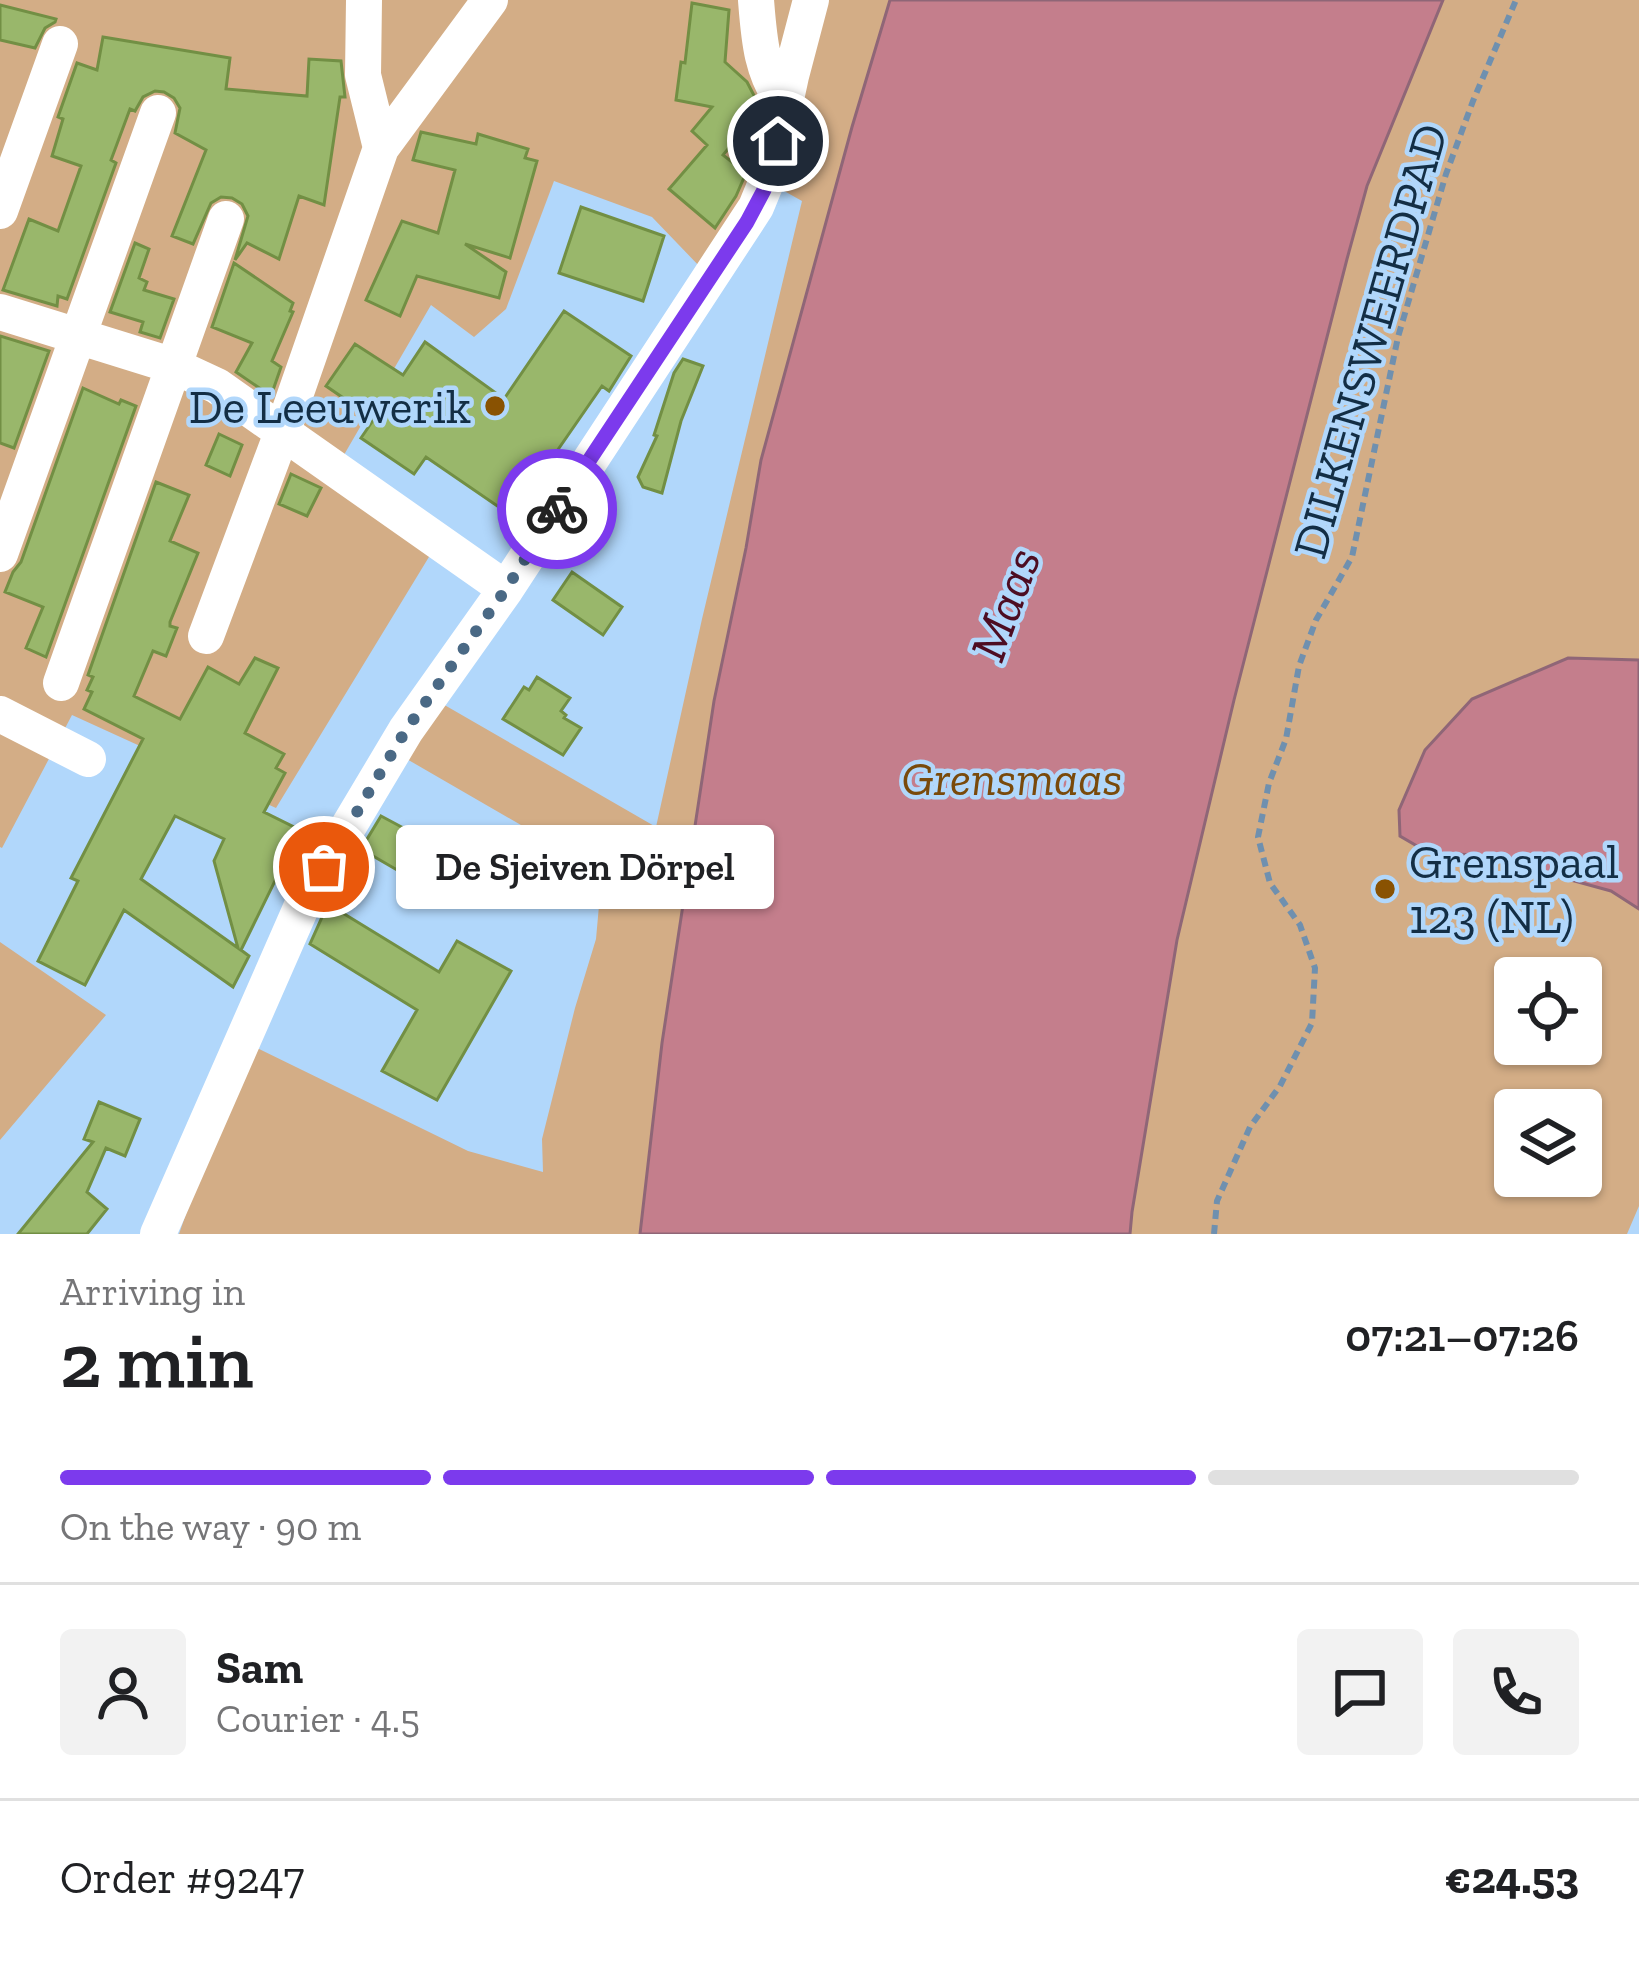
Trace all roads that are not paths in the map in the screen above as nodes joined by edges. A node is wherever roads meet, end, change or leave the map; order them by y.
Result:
1 (364, 0) edge
2 (490, 0) edge
3 (756, 0) edge
4 (812, 0) edge
5 (59, 44) dead end
6 (785, 104) junction
7 (158, 113) dead end
8 (381, 148) junction
9 (0, 211) edge
10 (226, 219) dead end
11 (0, 312) edge
12 (77, 335) junction
13 (174, 366) junction
14 (283, 430) junction
15 (0, 554) edge
16 (506, 589) junction
17 (206, 636) dead end
18 (61, 683) dead end
19 (0, 715) edge
20 (88, 759) dead end
21 (158, 1234) edge

1 - 8 street
2 - 8 street
3 - 6 street
4 - 6 street
5 - 9 street
6 - 16 street
7 - 12 street
8 - 14 street
10 - 13 street
11 - 12 street
12 - 13 street
12 - 15 street
13 - 14 street
13 - 18 street
14 - 16 street
14 - 17 street
16 - 21 street
19 - 20 street

